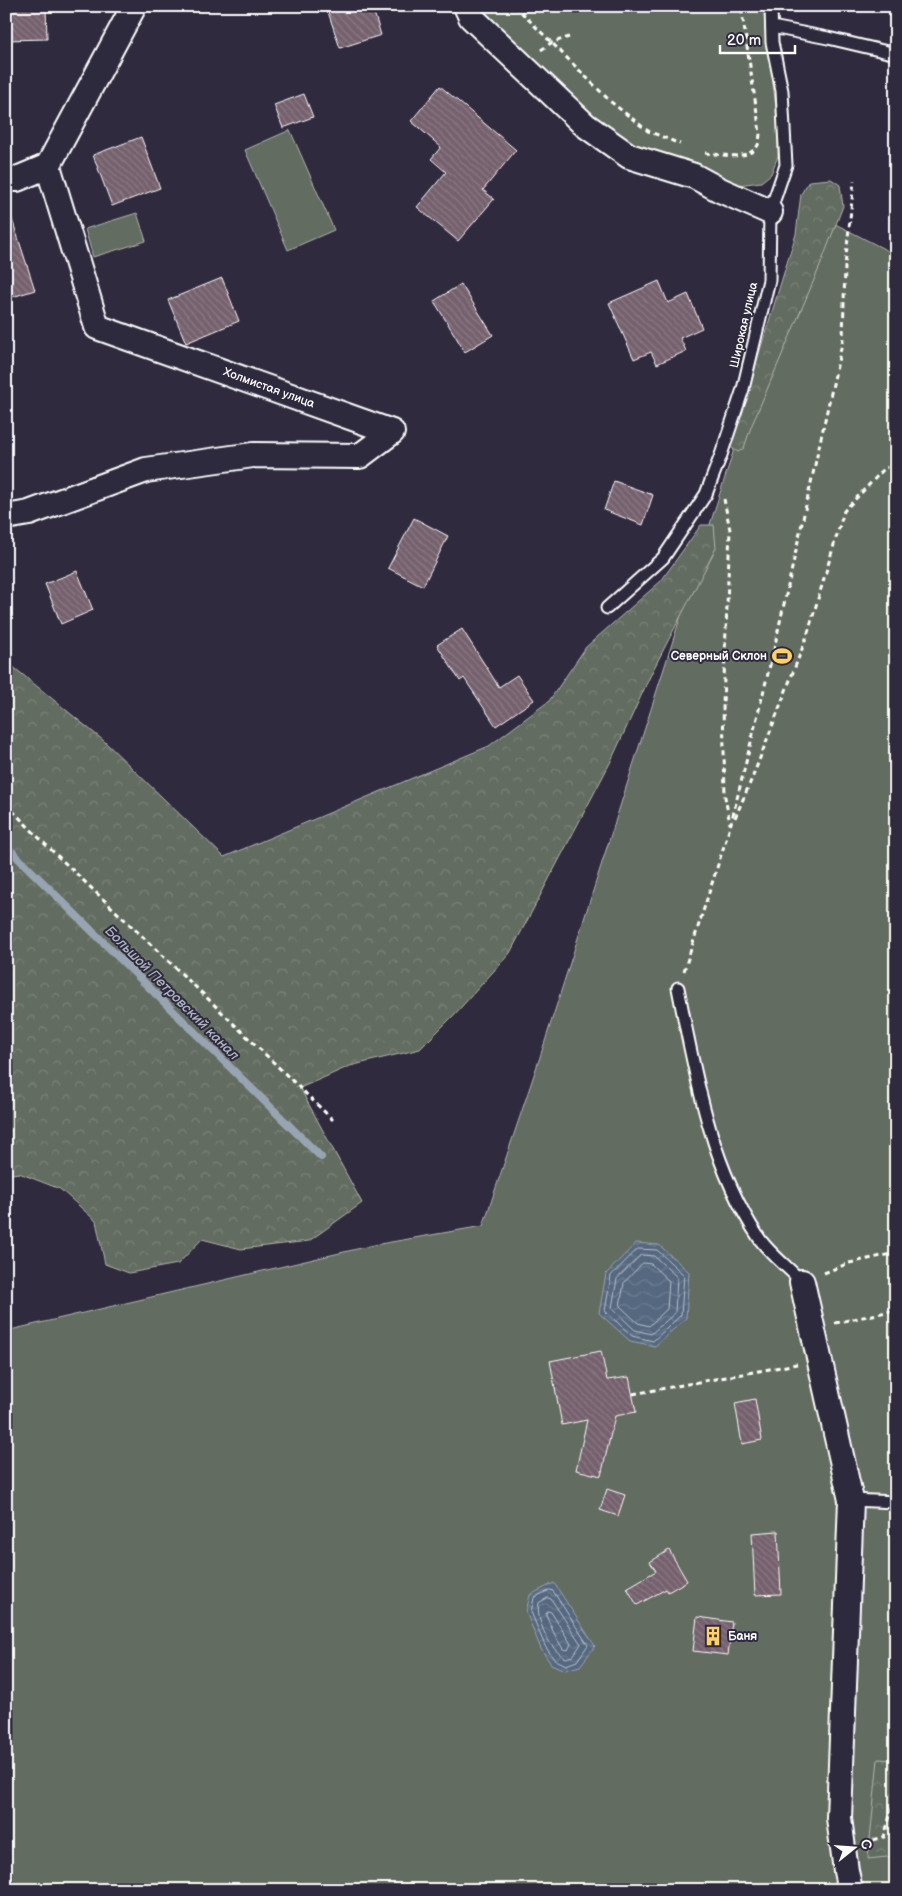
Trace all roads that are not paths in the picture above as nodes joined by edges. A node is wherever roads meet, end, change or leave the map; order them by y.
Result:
1 (134, 6) edge
2 (466, 6) edge
3 (770, 6) edge
4 (772, 27) junction
5 (896, 54) edge
6 (48, 166) junction
7 (6, 179) edge
8 (770, 212) junction
9 (6, 517) edge
10 (606, 608) dead end
11 (678, 988) road end
12 (802, 1282) joint
13 (851, 1500) junction
14 (896, 1502) edge
15 (850, 1890) edge

1 - 6 street
2 - 8 street
3 - 4 lane, Широкая улица
4 - 5 lane
4 - 8 lane, Широкая улица
6 - 7 street
6 - 9 street, Холмистая улица
8 - 10 lane, Широкая улица
11 - 12 lane
12 - 13 street
13 - 14 lane
13 - 15 street

